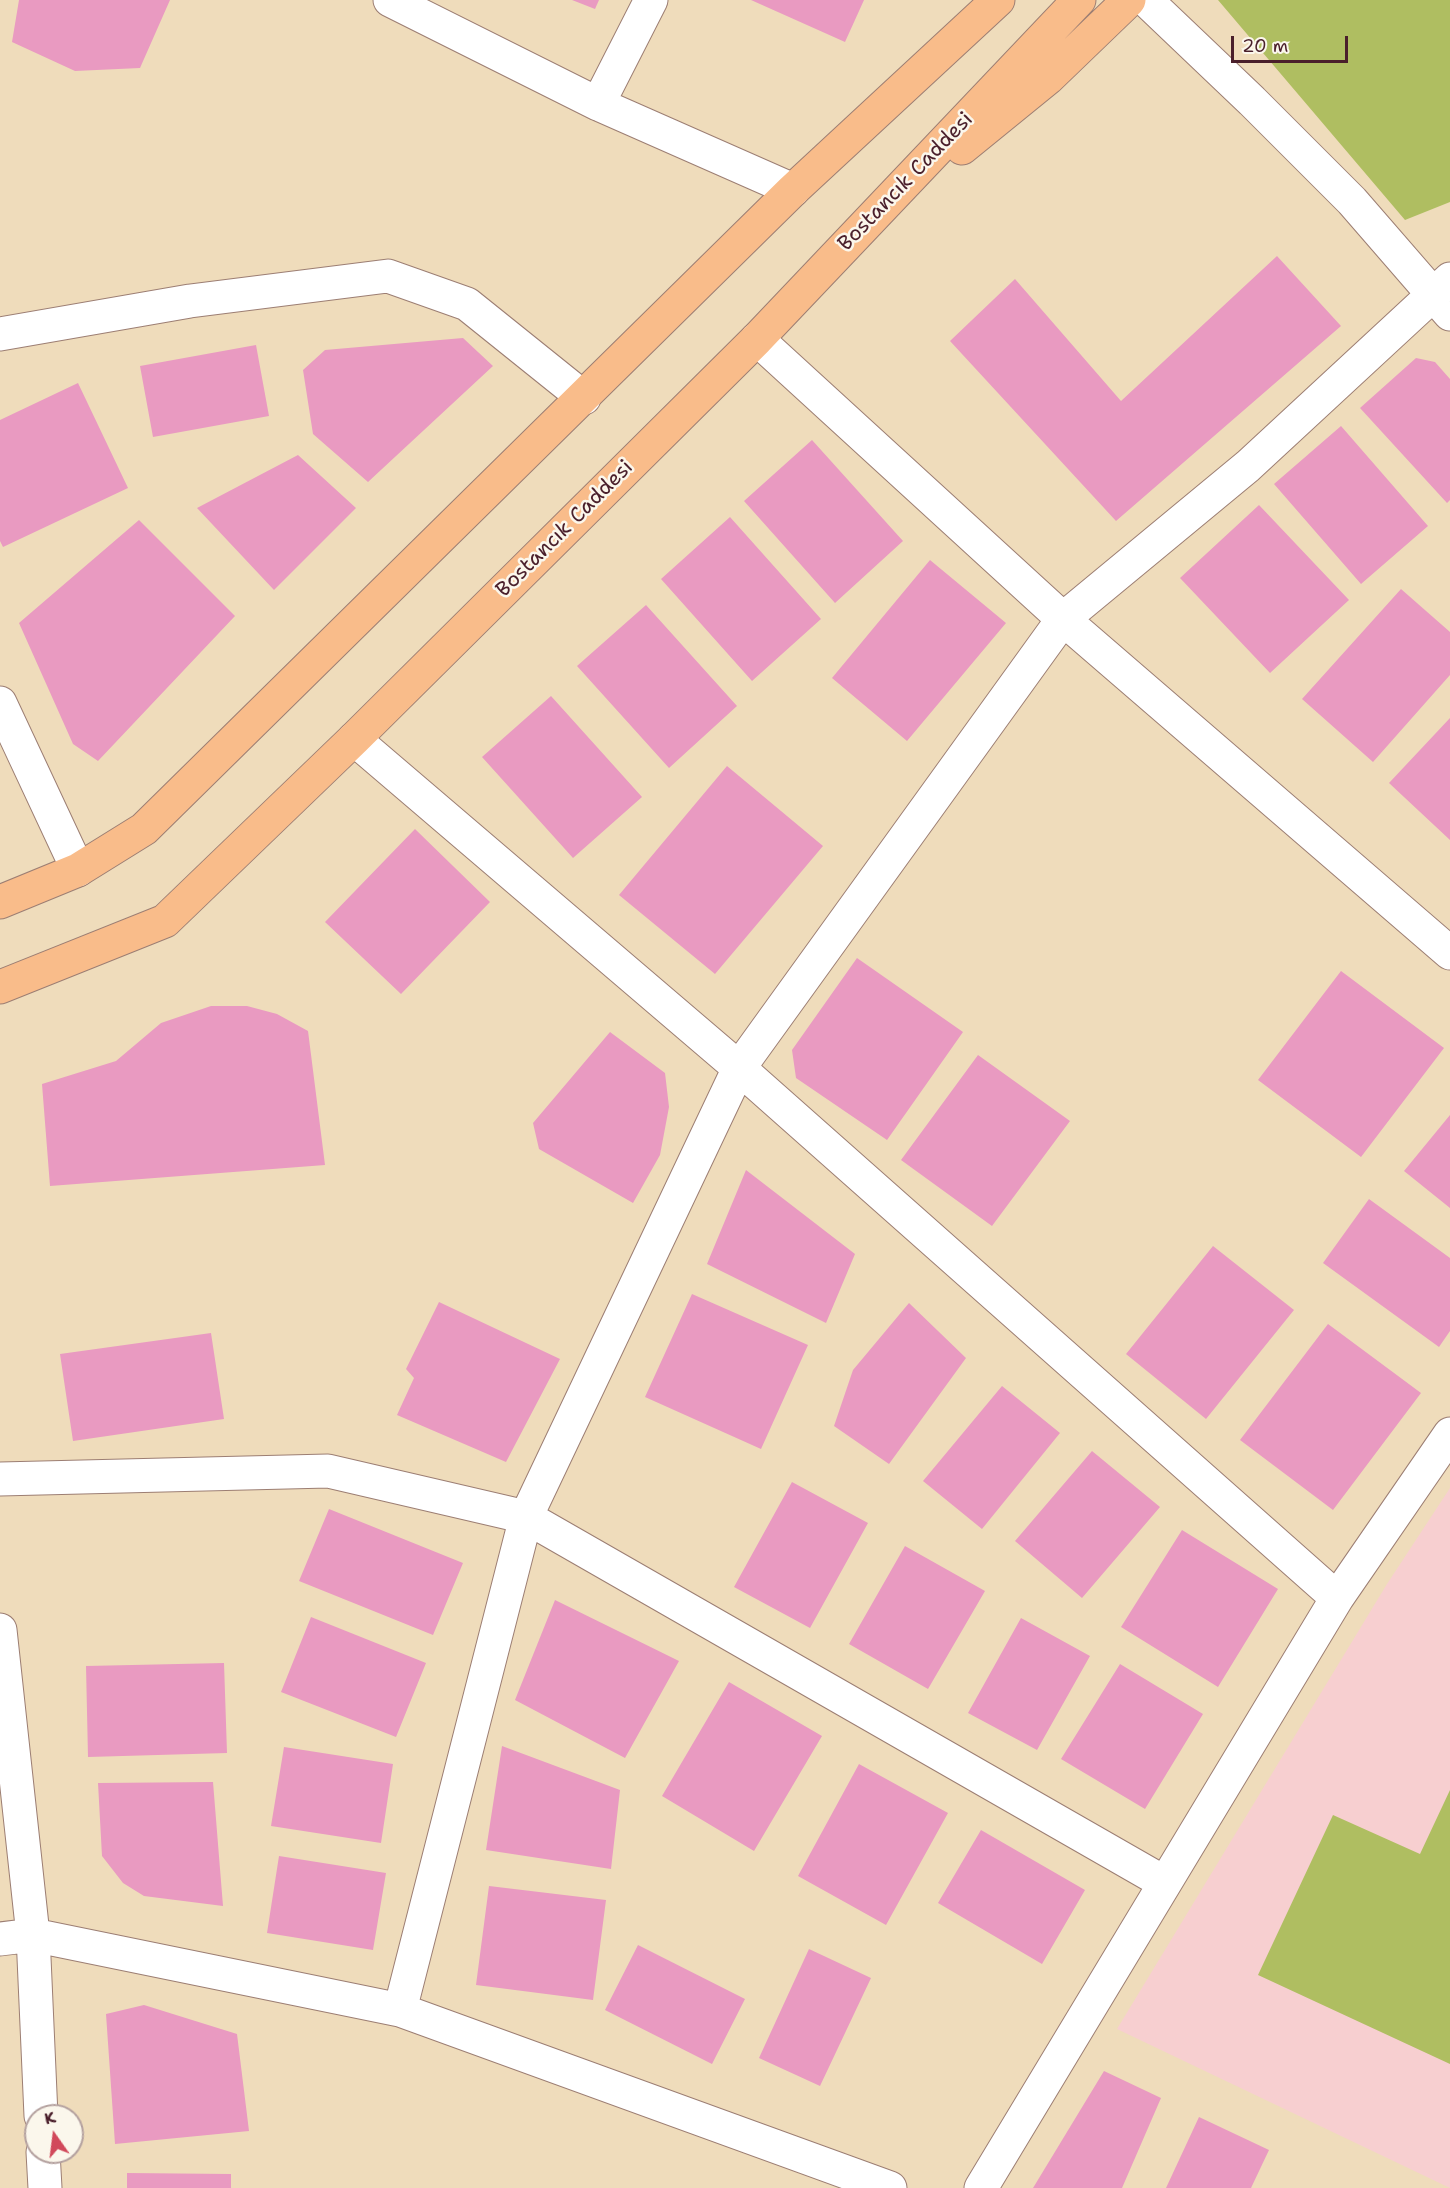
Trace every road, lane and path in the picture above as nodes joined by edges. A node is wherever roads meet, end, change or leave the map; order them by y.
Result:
1 (390, 0) edge
2 (651, 0) edge
3 (971, 0) edge
4 (998, 0) edge
5 (1079, 0) edge
6 (1129, 0) edge
7 (1146, 0) edge
8 (893, 97) junction
9 (598, 104) junction
10 (793, 190) junction
11 (854, 237) junction
12 (1444, 296) edge
13 (0, 334) edge
14 (757, 339) junction
15 (584, 398) junction
16 (1064, 619) junction
17 (0, 703) edge
18 (354, 739) junction
19 (78, 870) junction
20 (0, 902) edge
21 (1450, 953) edge
22 (0, 987) edge
23 (739, 1068) junction
24 (1450, 1434) edge
25 (0, 1479) edge
26 (526, 1517) junction
27 (1337, 1598) junction
28 (0, 1630) edge
29 (1165, 1883) junction
30 (33, 1935) junction
31 (0, 1940) edge
32 (400, 2010) junction
33 (40, 2104) edge
34 (44, 2164) edge
35 (45, 2188) edge
36 (890, 2188) edge
37 (981, 2188) edge

1 - 9 street
2 - 9 street
3 - 8 main road
4 - 8 main road
5 - 11 main road, Bostancık Caddesi
6 - 11 main road
7 - 12 street
8 - 10 main road
9 - 10 street
10 - 15 main road
11 - 14 main road, Bostancık Caddesi
12 - 16 street
13 - 15 street
14 - 16 street
14 - 18 main road, Bostancık Caddesi
15 - 19 main road
16 - 21 street
16 - 23 street
17 - 19 street
18 - 22 main road, Bostancık Caddesi
18 - 23 street
19 - 20 main road
23 - 26 street
23 - 27 street
24 - 27 street
25 - 26 street
26 - 29 street
26 - 32 street
27 - 29 street
28 - 30 street
29 - 37 street
30 - 31 street
30 - 32 street
30 - 33 street
32 - 36 street
34 - 35 street

